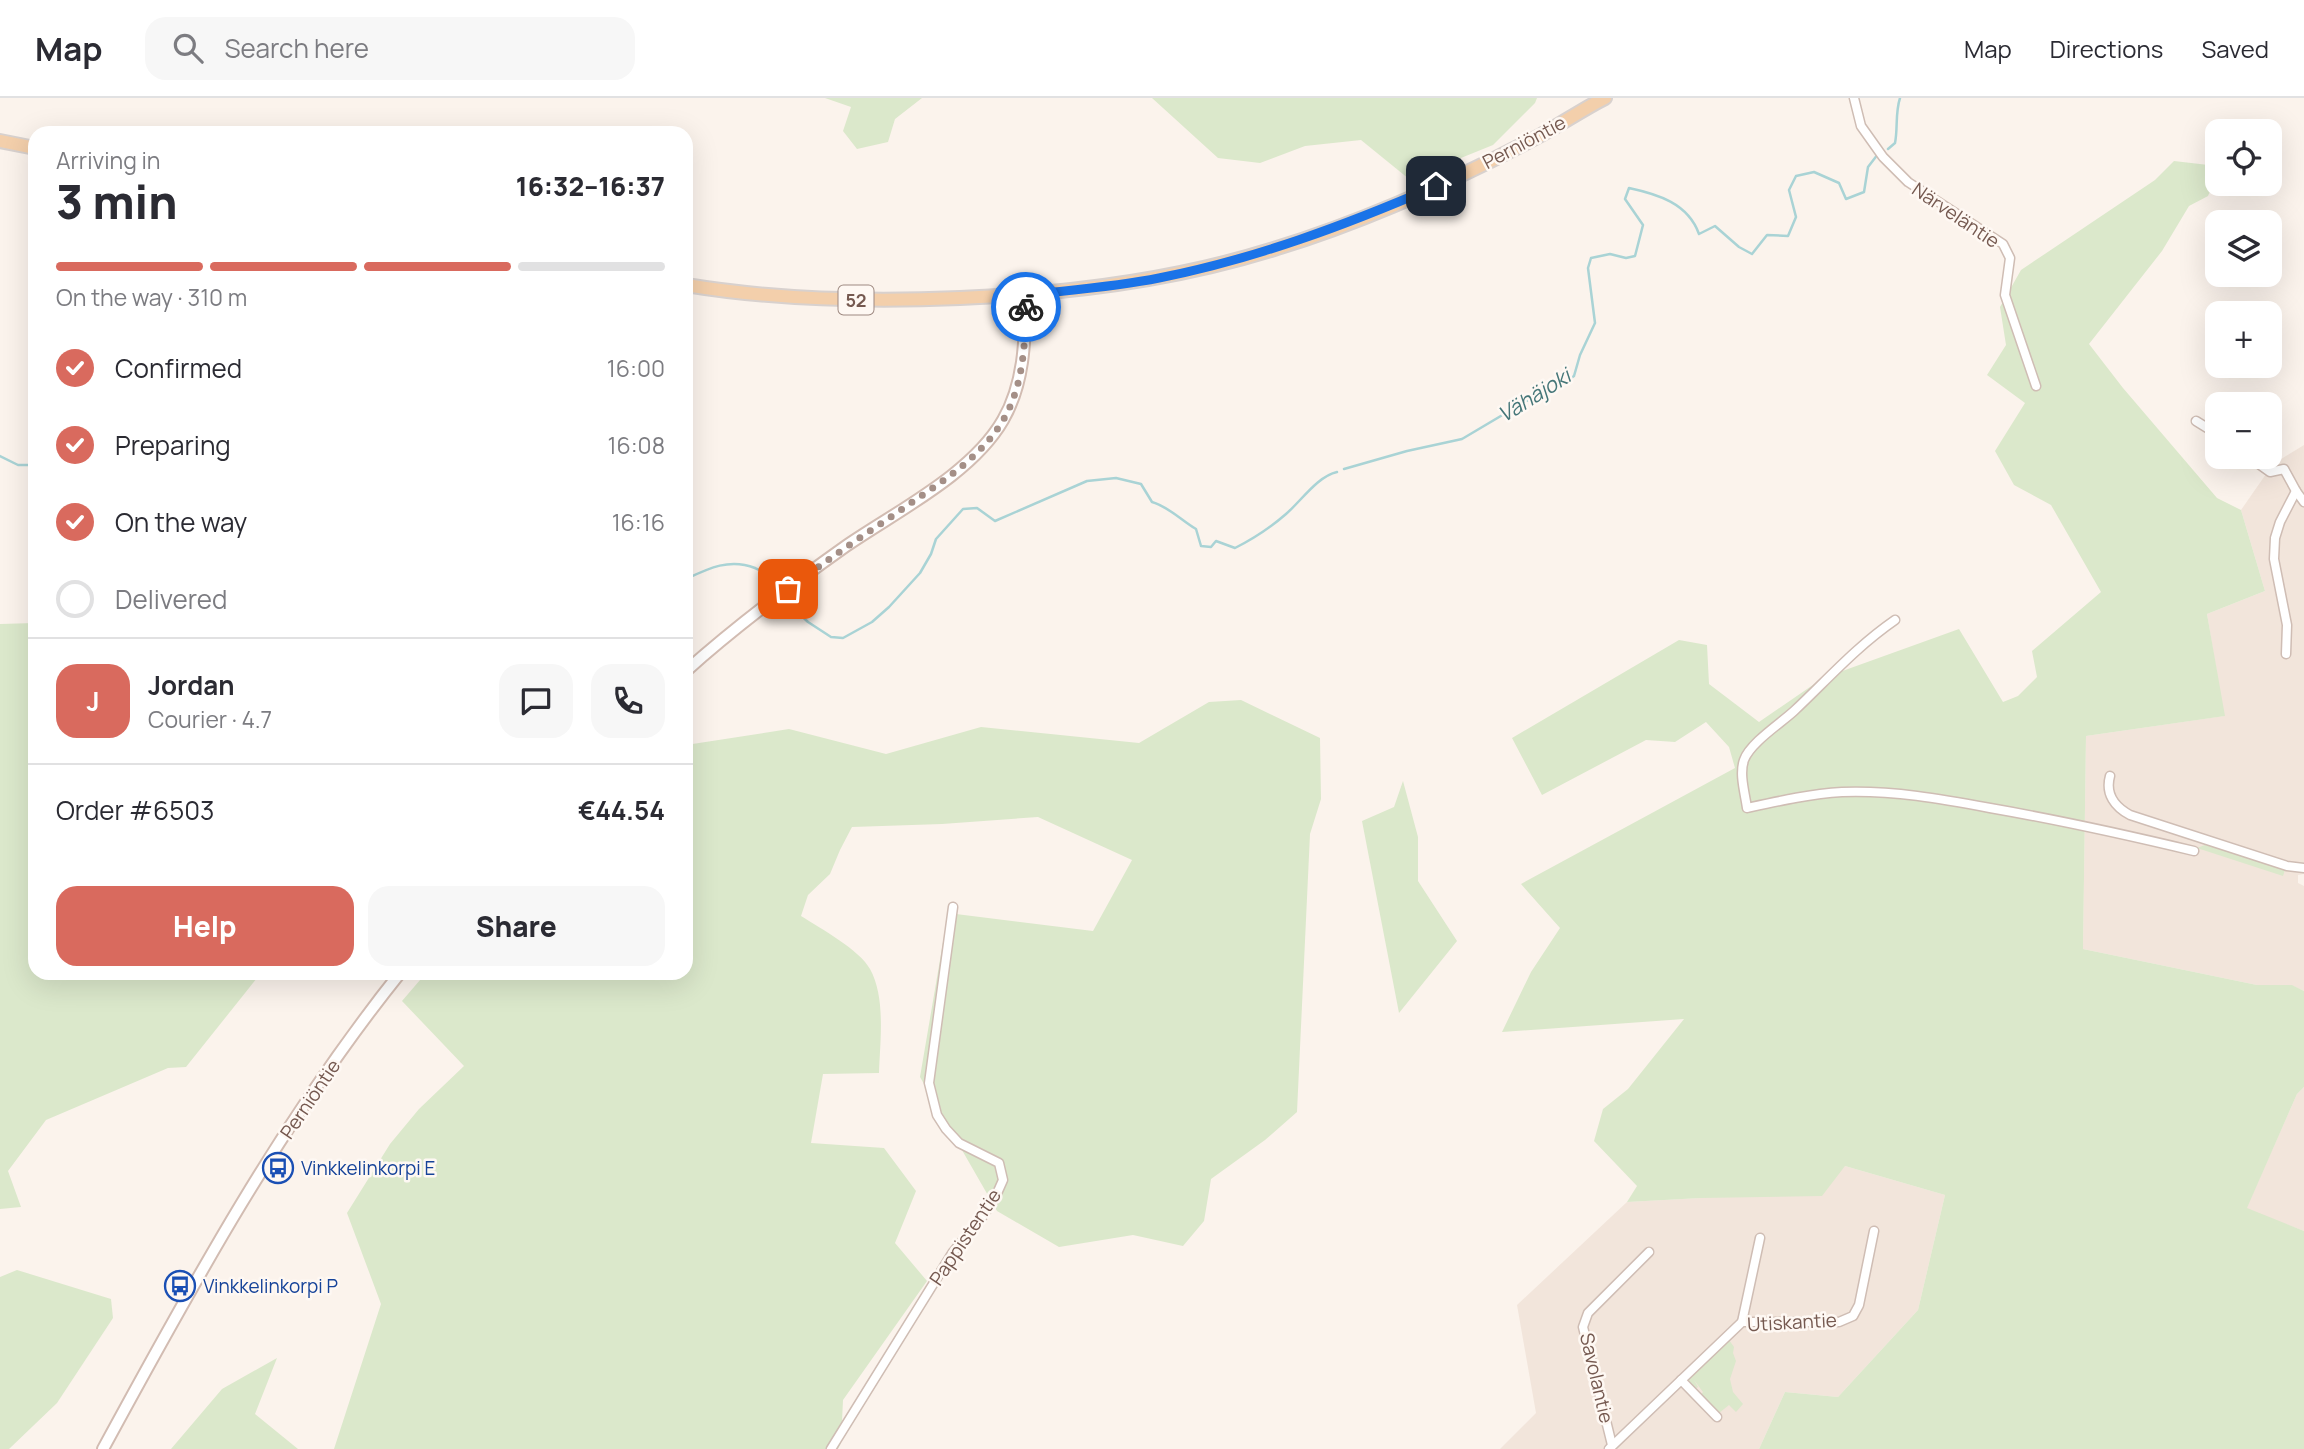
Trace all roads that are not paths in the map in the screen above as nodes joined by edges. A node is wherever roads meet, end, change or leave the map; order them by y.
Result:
1 (1605, 98) edge
2 (1854, 98) edge
3 (0, 142) edge
4 (28, 147) edge
5 (693, 286) edge
6 (1026, 295) junction
7 (2036, 386) dead end
8 (2196, 421) dead end
9 (2205, 426) edge
10 (2266, 469) edge
11 (2296, 491) junction
12 (2304, 502) edge
13 (1895, 620) dead end
14 (2286, 654) dead end
15 (693, 665) edge
16 (2110, 776) dead end
17 (2194, 851) dead end
18 (2304, 868) edge
19 (953, 907) dead end
20 (395, 980) edge
21 (1874, 1231) dead end
22 (1760, 1238) dead end
23 (1649, 1252) dead end
24 (1742, 1322) junction
25 (1681, 1380) junction
26 (1717, 1417) dead end
27 (1611, 1447) edge
28 (103, 1449) edge
29 (831, 1449) edge

1 - 6 main road, Perniöntie / 52
2 - 7 street, Närveläntie
3 - 4 main road
5 - 6 main road, 52
6 - 15 main road
8 - 9 street
10 - 11 street
11 - 12 street
11 - 14 street
13 - 17 street
16 - 18 street
19 - 29 street, Pappistentie
20 - 28 main road, Perniöntie
21 - 24 street, Utiskantie
22 - 24 street
23 - 27 street, Savolantie
24 - 25 street, Utiskantie
25 - 26 street
25 - 27 street, Utiskantie

